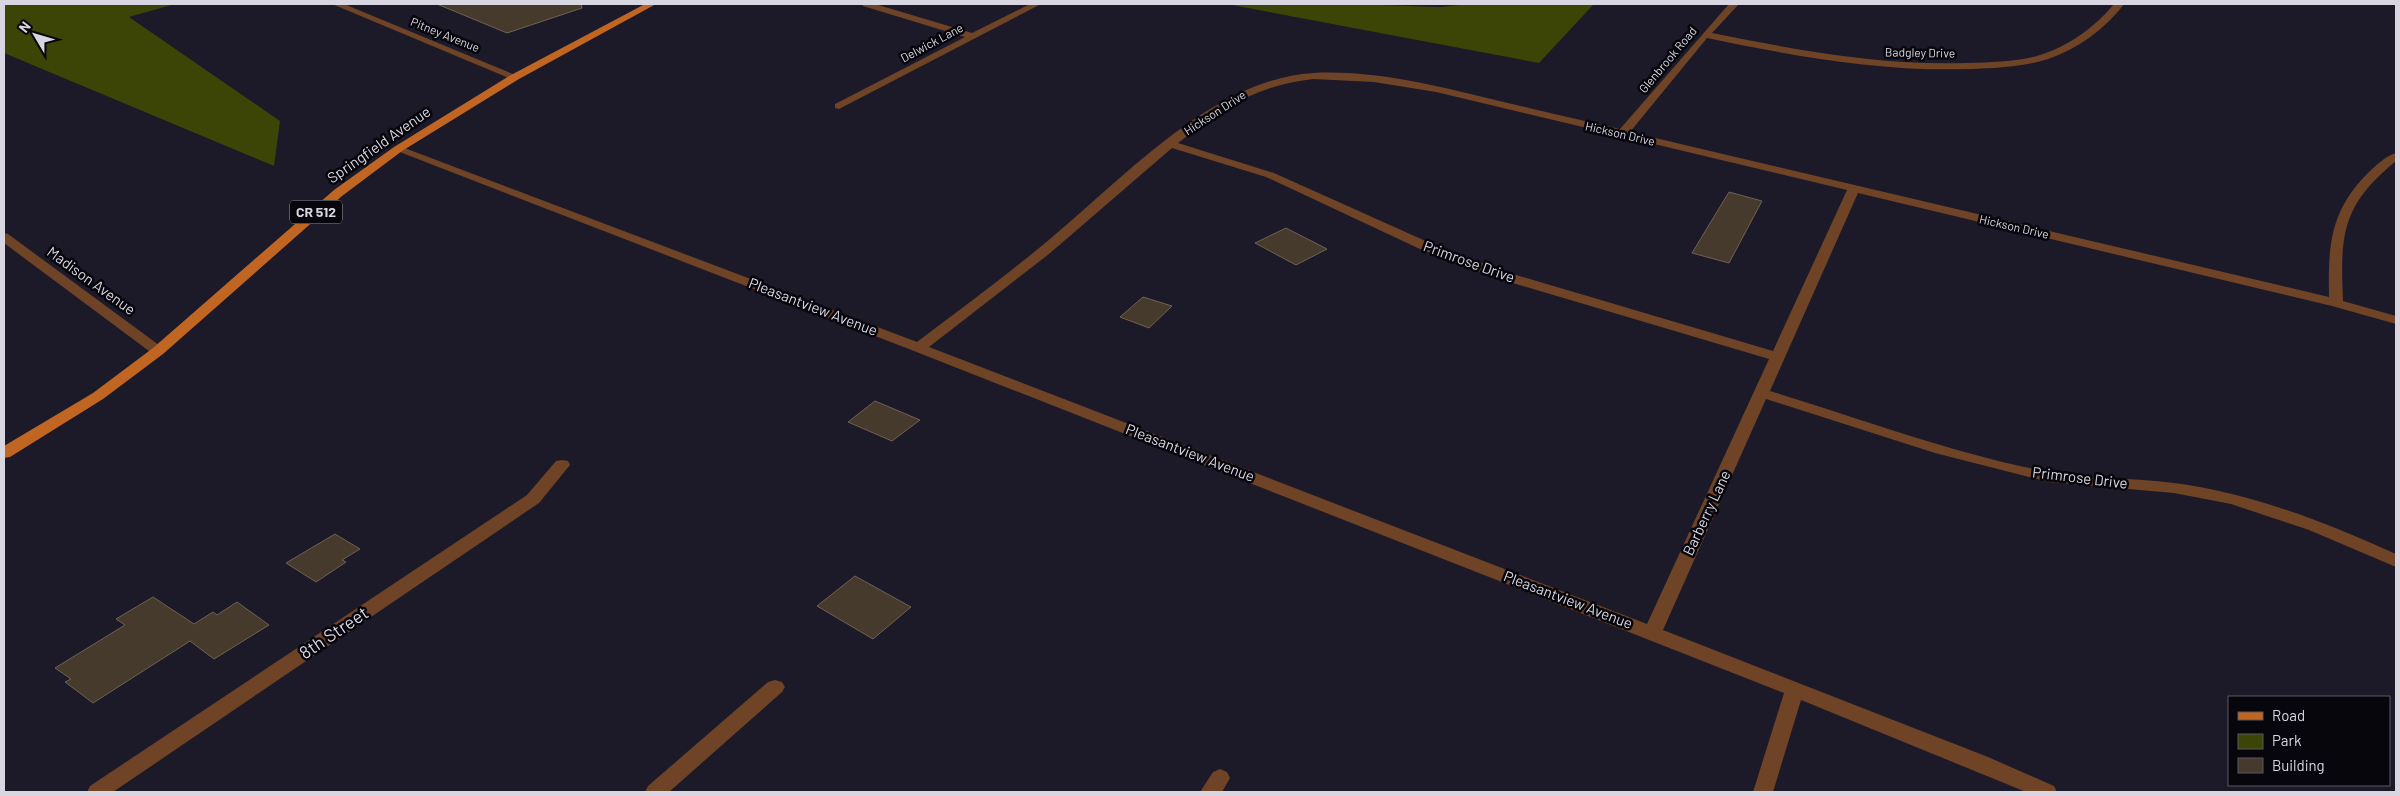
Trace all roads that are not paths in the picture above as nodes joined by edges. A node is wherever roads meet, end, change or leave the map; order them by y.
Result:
1 (337, 4) edge
2 (651, 4) edge
3 (866, 4) edge
4 (1036, 4) edge
5 (1734, 4) edge
6 (2119, 4) edge
7 (1705, 35) junction
8 (971, 36) junction
9 (515, 77) junction
10 (839, 106) dead end
11 (1622, 134) junction
12 (1170, 144) junction
13 (398, 149) junction
14 (2396, 156) edge
15 (1854, 189) junction
16 (4, 237) edge
17 (2336, 303) junction
18 (2396, 320) edge
19 (919, 348) junction
20 (158, 351) junction
21 (1777, 357) junction
22 (1762, 393) junction
23 (4, 453) edge
24 (562, 465) dead end
25 (2396, 561) edge
26 (1652, 633) junction
27 (774, 687) dead end
28 (1794, 691) junction
29 (97, 792) edge
30 (656, 792) edge
31 (1763, 792) edge
32 (2047, 792) edge

1 - 9 street, Pitney Avenue
2 - 9 main road, Springfield Avenue / CR 512
3 - 8 street
4 - 8 street, Delwick Lane
5 - 7 street, Glenbrook Road
6 - 7 street, Badgley Drive
7 - 11 street, Glenbrook Road
8 - 10 street, Delwick Lane
9 - 13 main road, Springfield Avenue / CR 512
11 - 12 street, Hickson Drive
11 - 15 street, Hickson Drive
12 - 19 street, Hickson Drive
12 - 21 street, Primrose Drive
13 - 19 street, Pleasantview Avenue
13 - 20 main road, Springfield Avenue / CR 512
14 - 17 street
15 - 17 street, Hickson Drive
15 - 21 street
16 - 20 street, Madison Avenue
17 - 18 street, Hickson Drive
19 - 26 street, Pleasantview Avenue
20 - 23 main road, Springfield Avenue / CR 512
21 - 22 street, Barberry Lane
22 - 25 street, Primrose Drive
22 - 26 street, Barberry Lane
24 - 29 street, 8th Street
26 - 28 street, Pleasantview Avenue
27 - 30 street
28 - 31 street
28 - 32 street, Pleasantview Avenue

